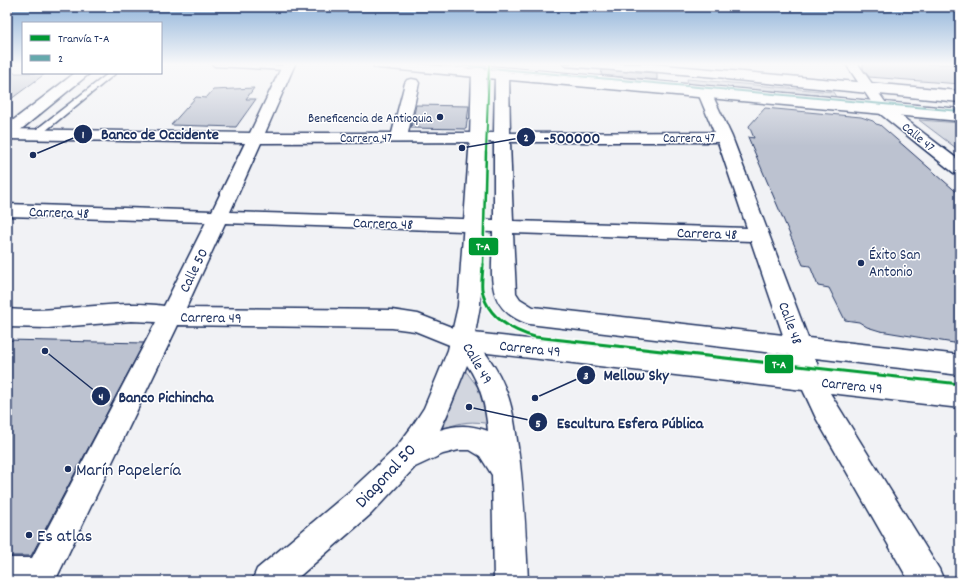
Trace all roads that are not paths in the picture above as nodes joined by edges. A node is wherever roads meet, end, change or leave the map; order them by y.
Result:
1 (60, 91) edge
2 (90, 91) edge
3 (277, 91) edge
4 (410, 91) edge
5 (479, 91) edge
6 (502, 91) edge
7 (688, 91) edge
8 (731, 91) edge
9 (872, 91) edge
10 (890, 91) edge
11 (907, 91) edge
12 (705, 93) junction
13 (960, 95) edge
14 (960, 100) edge
15 (882, 106) junction
16 (960, 111) edge
17 (960, 116) edge
18 (7, 133) edge
19 (36, 134) junction
20 (399, 137) junction
21 (478, 137) junction
22 (724, 137) junction
23 (256, 138) junction
24 (960, 169) edge
25 (7, 210) edge
26 (218, 217) junction
27 (474, 226) junction
28 (503, 227) junction
29 (759, 235) junction
30 (171, 316) junction
31 (7, 318) edge
32 (462, 341) junction
33 (799, 346) junction
34 (960, 365) edge
35 (810, 380) junction
36 (960, 397) edge
37 (405, 458) junction
38 (508, 477) junction
39 (7, 575) edge
40 (39, 578) edge
41 (269, 581) edge
42 (511, 581) edge
43 (927, 581) edge

1 - 18 street
2 - 19 lane
3 - 23 street, Calle 50
4 - 20 street
5 - 21 street, Calle 49
6 - 28 street
7 - 12 street
8 - 15 lane
9 - 15 street, Calle 47
10 - 14 lane
11 - 13 street
12 - 15 street
12 - 22 street, Calle 48
15 - 16 lane
15 - 17 street
15 - 24 street, Calle 47
18 - 19 street, Carrera 47
19 - 23 street, Carrera 47
20 - 21 street, Carrera 47
20 - 23 street, Carrera 47
21 - 22 street, Carrera 47
21 - 27 street, Calle 49
22 - 29 street, Calle 48
23 - 26 street, Calle 50
25 - 26 street, Carrera 48
26 - 27 street, Carrera 48
26 - 30 street, Calle 50
27 - 28 street, Carrera 48
27 - 32 street, Calle 49
28 - 29 street, Carrera 48
28 - 33 street
29 - 33 street, Calle 48
30 - 31 street, Carrera 49
30 - 32 street, Carrera 49
30 - 40 street, Calle 50
32 - 35 street, Carrera 49
32 - 37 street, Diagonal 50
32 - 38 street, Calle 49
33 - 34 street
33 - 35 street, Calle 48
35 - 36 street, Carrera 49
35 - 43 street, Calle 48
37 - 38 street
37 - 41 street, Diagonal 50
38 - 42 street, Calle 49
39 - 40 street

